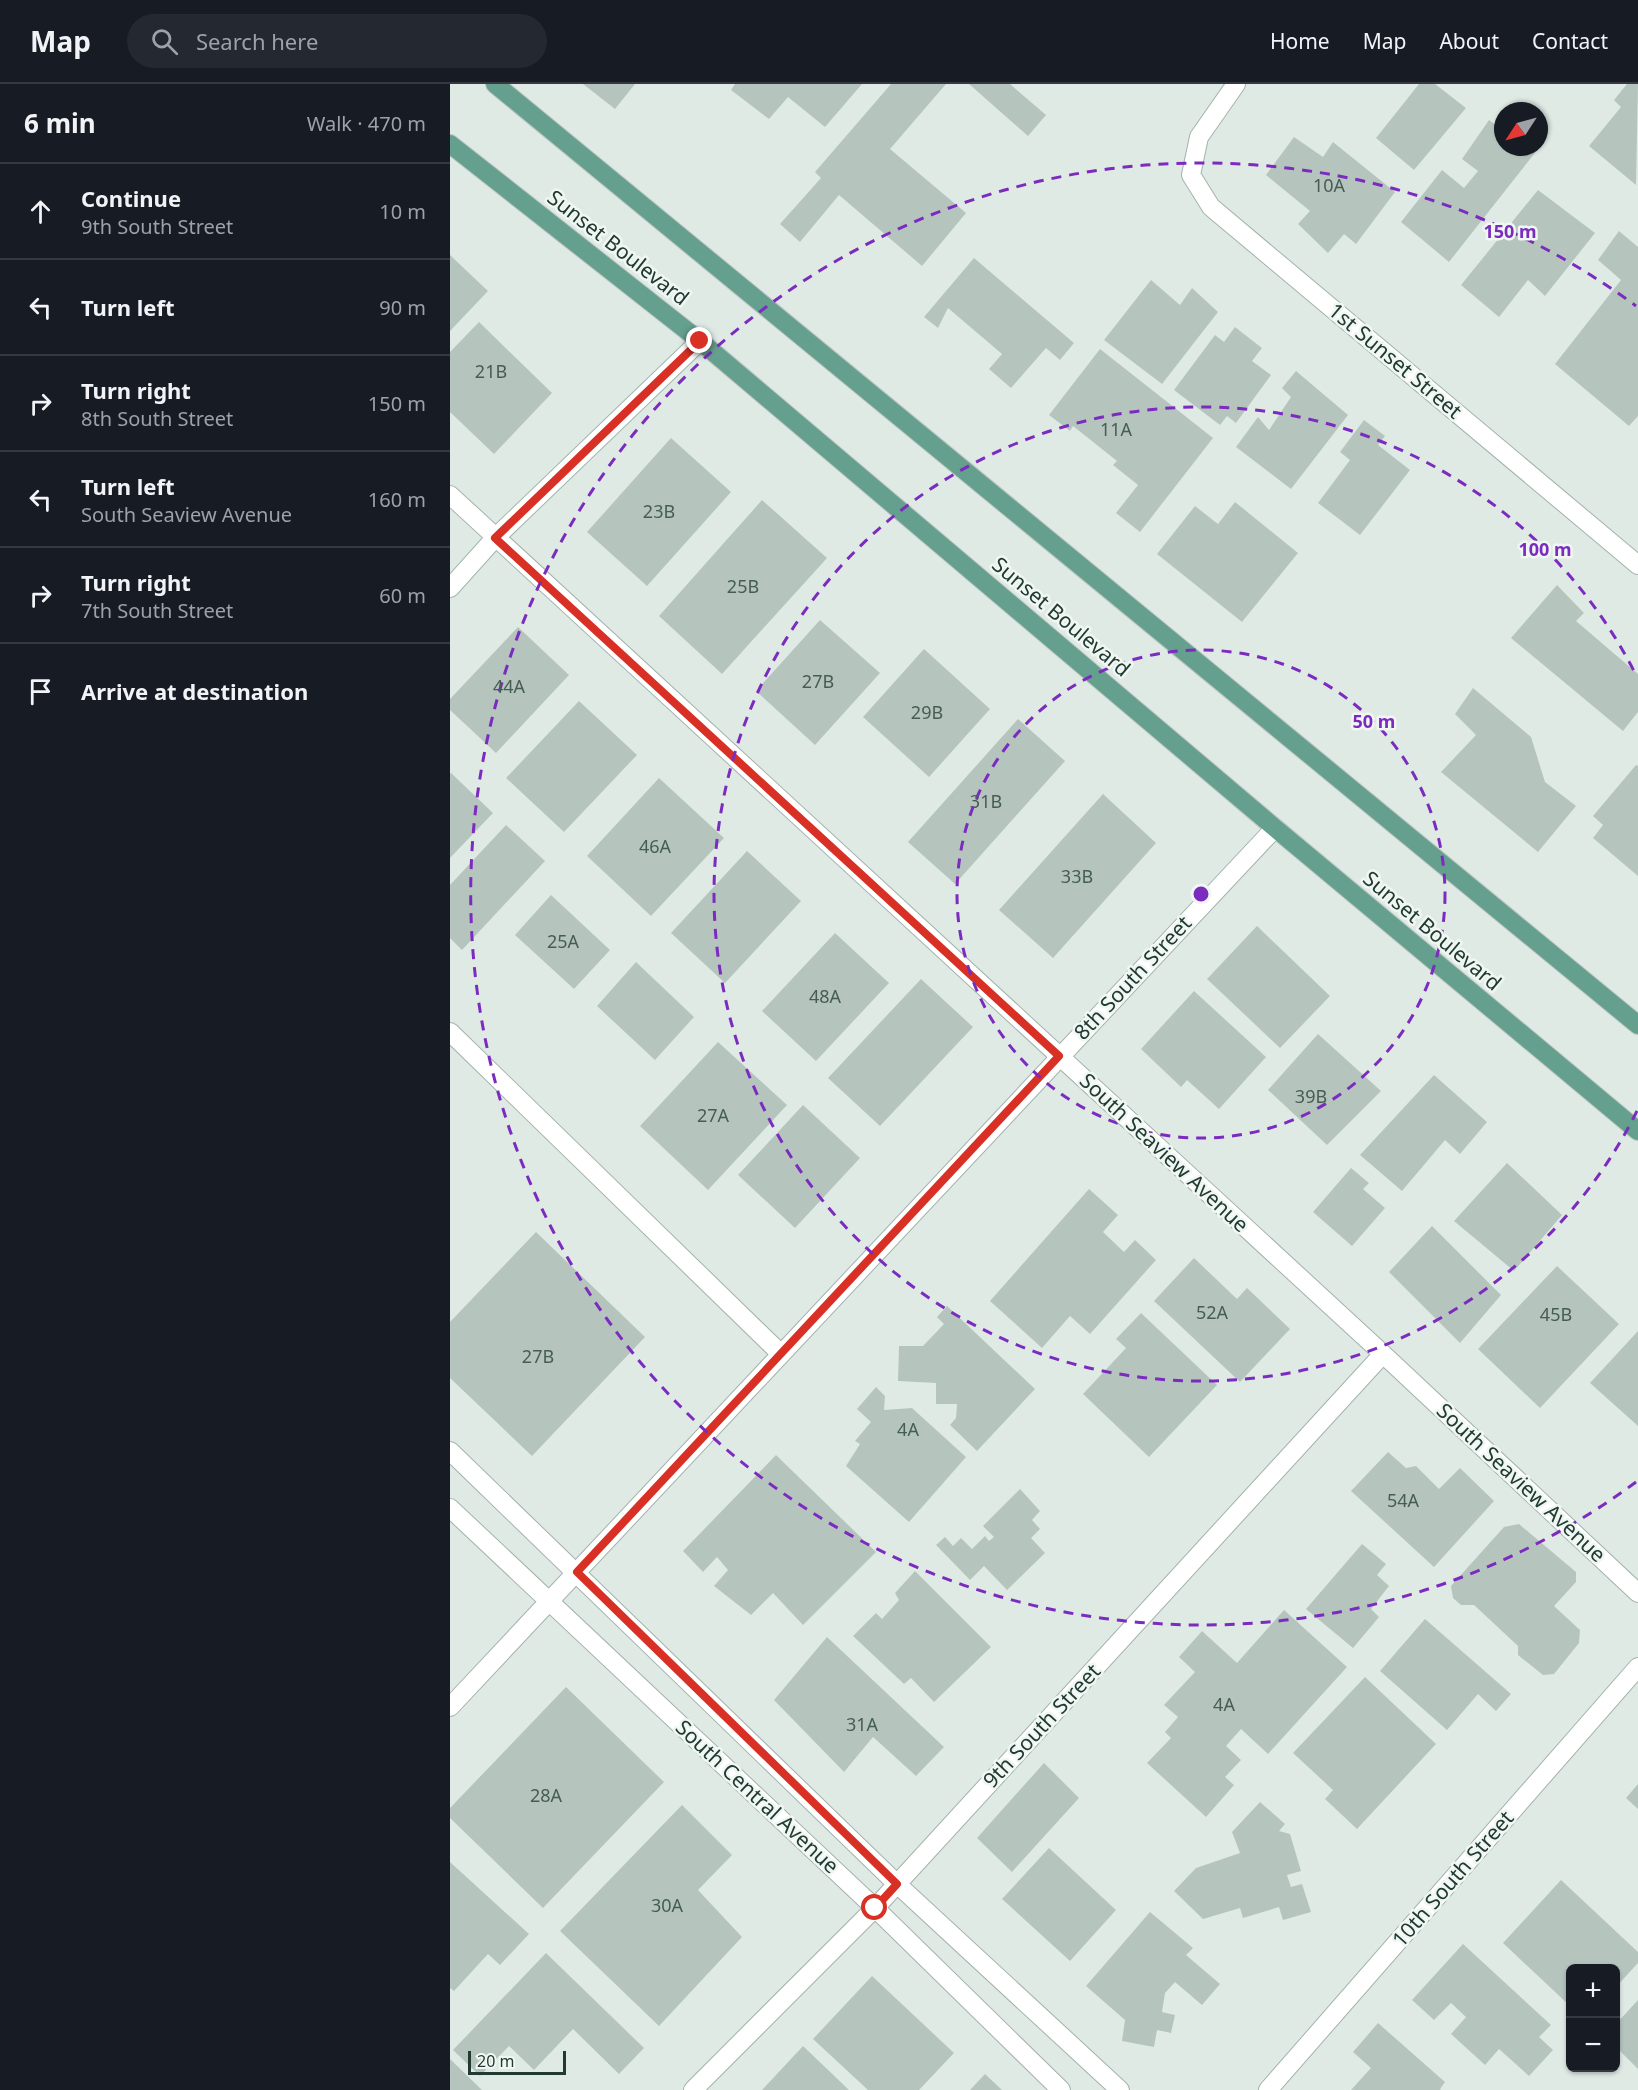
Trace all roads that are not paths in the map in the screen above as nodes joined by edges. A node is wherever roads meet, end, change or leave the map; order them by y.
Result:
1 (495, 84) edge
2 (1236, 84) edge
3 (450, 144) edge
4 (700, 341) junction
5 (450, 495) edge
6 (495, 538) junction
7 (1638, 565) edge
8 (450, 588) edge
9 (1275, 828) junction
10 (1638, 1025) edge
11 (450, 1032) edge
12 (1059, 1056) junction
13 (1638, 1131) edge
14 (781, 1354) junction
15 (1383, 1354) junction
16 (450, 1451) edge
17 (450, 1508) edge
18 (577, 1572) junction
19 (1638, 1593) edge
20 (549, 1601) junction
21 (1638, 1667) edge
22 (450, 1707) edge
23 (897, 1884) junction
24 (875, 1908) junction
25 (693, 2090) edge
26 (1061, 2090) edge
27 (1120, 2090) edge
28 (1268, 2090) edge

1 - 10 main road
2 - 7 street, 1st Sunset Street
3 - 4 main road, Sunset Boulevard
4 - 6 street
4 - 9 main road, Sunset Boulevard
5 - 6 street, South Seaview Avenue
6 - 8 street
6 - 12 street, South Seaview Avenue
9 - 12 street, 8th South Street
9 - 13 main road, Sunset Boulevard
11 - 14 street
12 - 14 street, 8th South Street
12 - 15 street, South Seaview Avenue
14 - 18 street, 8th South Street
15 - 19 street, South Seaview Avenue
15 - 23 street, 9th South Street
16 - 18 street
17 - 20 street, South Central Avenue
18 - 20 street, 8th South Street
18 - 23 street
20 - 22 street, 8th South Street
20 - 24 street, South Central Avenue
21 - 28 street, 10th South Street
23 - 24 street, 9th South Street
23 - 27 street
24 - 25 street, 9th South Street
24 - 26 street, South Central Avenue

